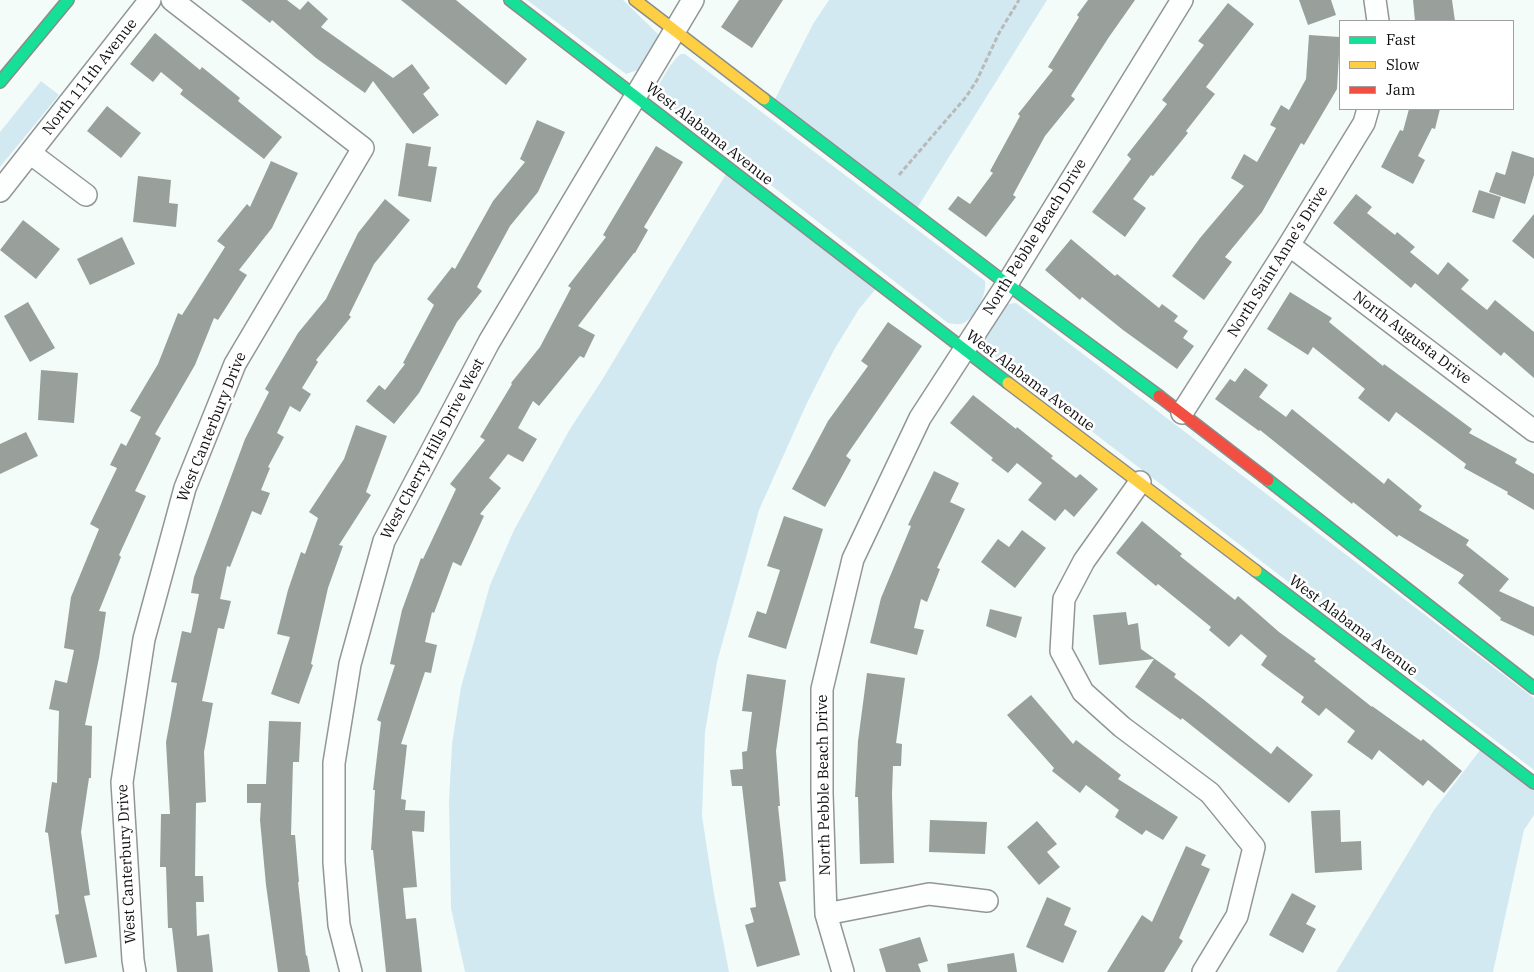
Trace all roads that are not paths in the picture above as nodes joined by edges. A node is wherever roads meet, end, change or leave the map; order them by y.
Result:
1 (68, 0) edge
2 (150, 0) edge
3 (172, 0) edge
4 (510, 0) edge
5 (635, 0) edge
6 (693, 0) edge
7 (1182, 0) edge
8 (1375, 0) edge
9 (1378, 20) edge
10 (675, 31) junction
11 (0, 82) edge
12 (636, 97) junction
13 (1368, 110) edge
14 (30, 154) junction
15 (0, 190) edge
16 (86, 195) dead end
17 (1289, 245) junction
18 (1007, 284) junction
19 (964, 350) junction
20 (1182, 412) junction
21 (1534, 431) edge
22 (1140, 482) junction
23 (1534, 688) edge
24 (1534, 783) edge
25 (988, 901) dead end
26 (826, 914) junction
27 (135, 972) edge
28 (351, 972) edge
29 (843, 972) edge
30 (1203, 972) edge

1 - 11 street
2 - 14 street, North 111th Avenue
3 - 27 street, West Canterbury Drive
4 - 12 street, West Alabama Avenue
5 - 10 street
6 - 10 street, West Cherry Hills Drive West
7 - 18 street, North Pebble Beach Drive
8 - 9 street
10 - 12 street, West Cherry Hills Drive West
10 - 18 street
12 - 19 street, West Alabama Avenue
12 - 28 street, West Cherry Hills Drive West
13 - 17 street, North Saint Anne's Drive
14 - 15 street, North 111th Avenue
14 - 16 street
17 - 20 street, North Saint Anne's Drive
17 - 21 street, North Augusta Drive
18 - 19 street, North Pebble Beach Drive
18 - 20 street
19 - 22 street, West Alabama Avenue
19 - 26 street, North Pebble Beach Drive
20 - 23 street
22 - 24 street, West Alabama Avenue
22 - 30 street
25 - 26 street
26 - 29 street, North Pebble Beach Drive

